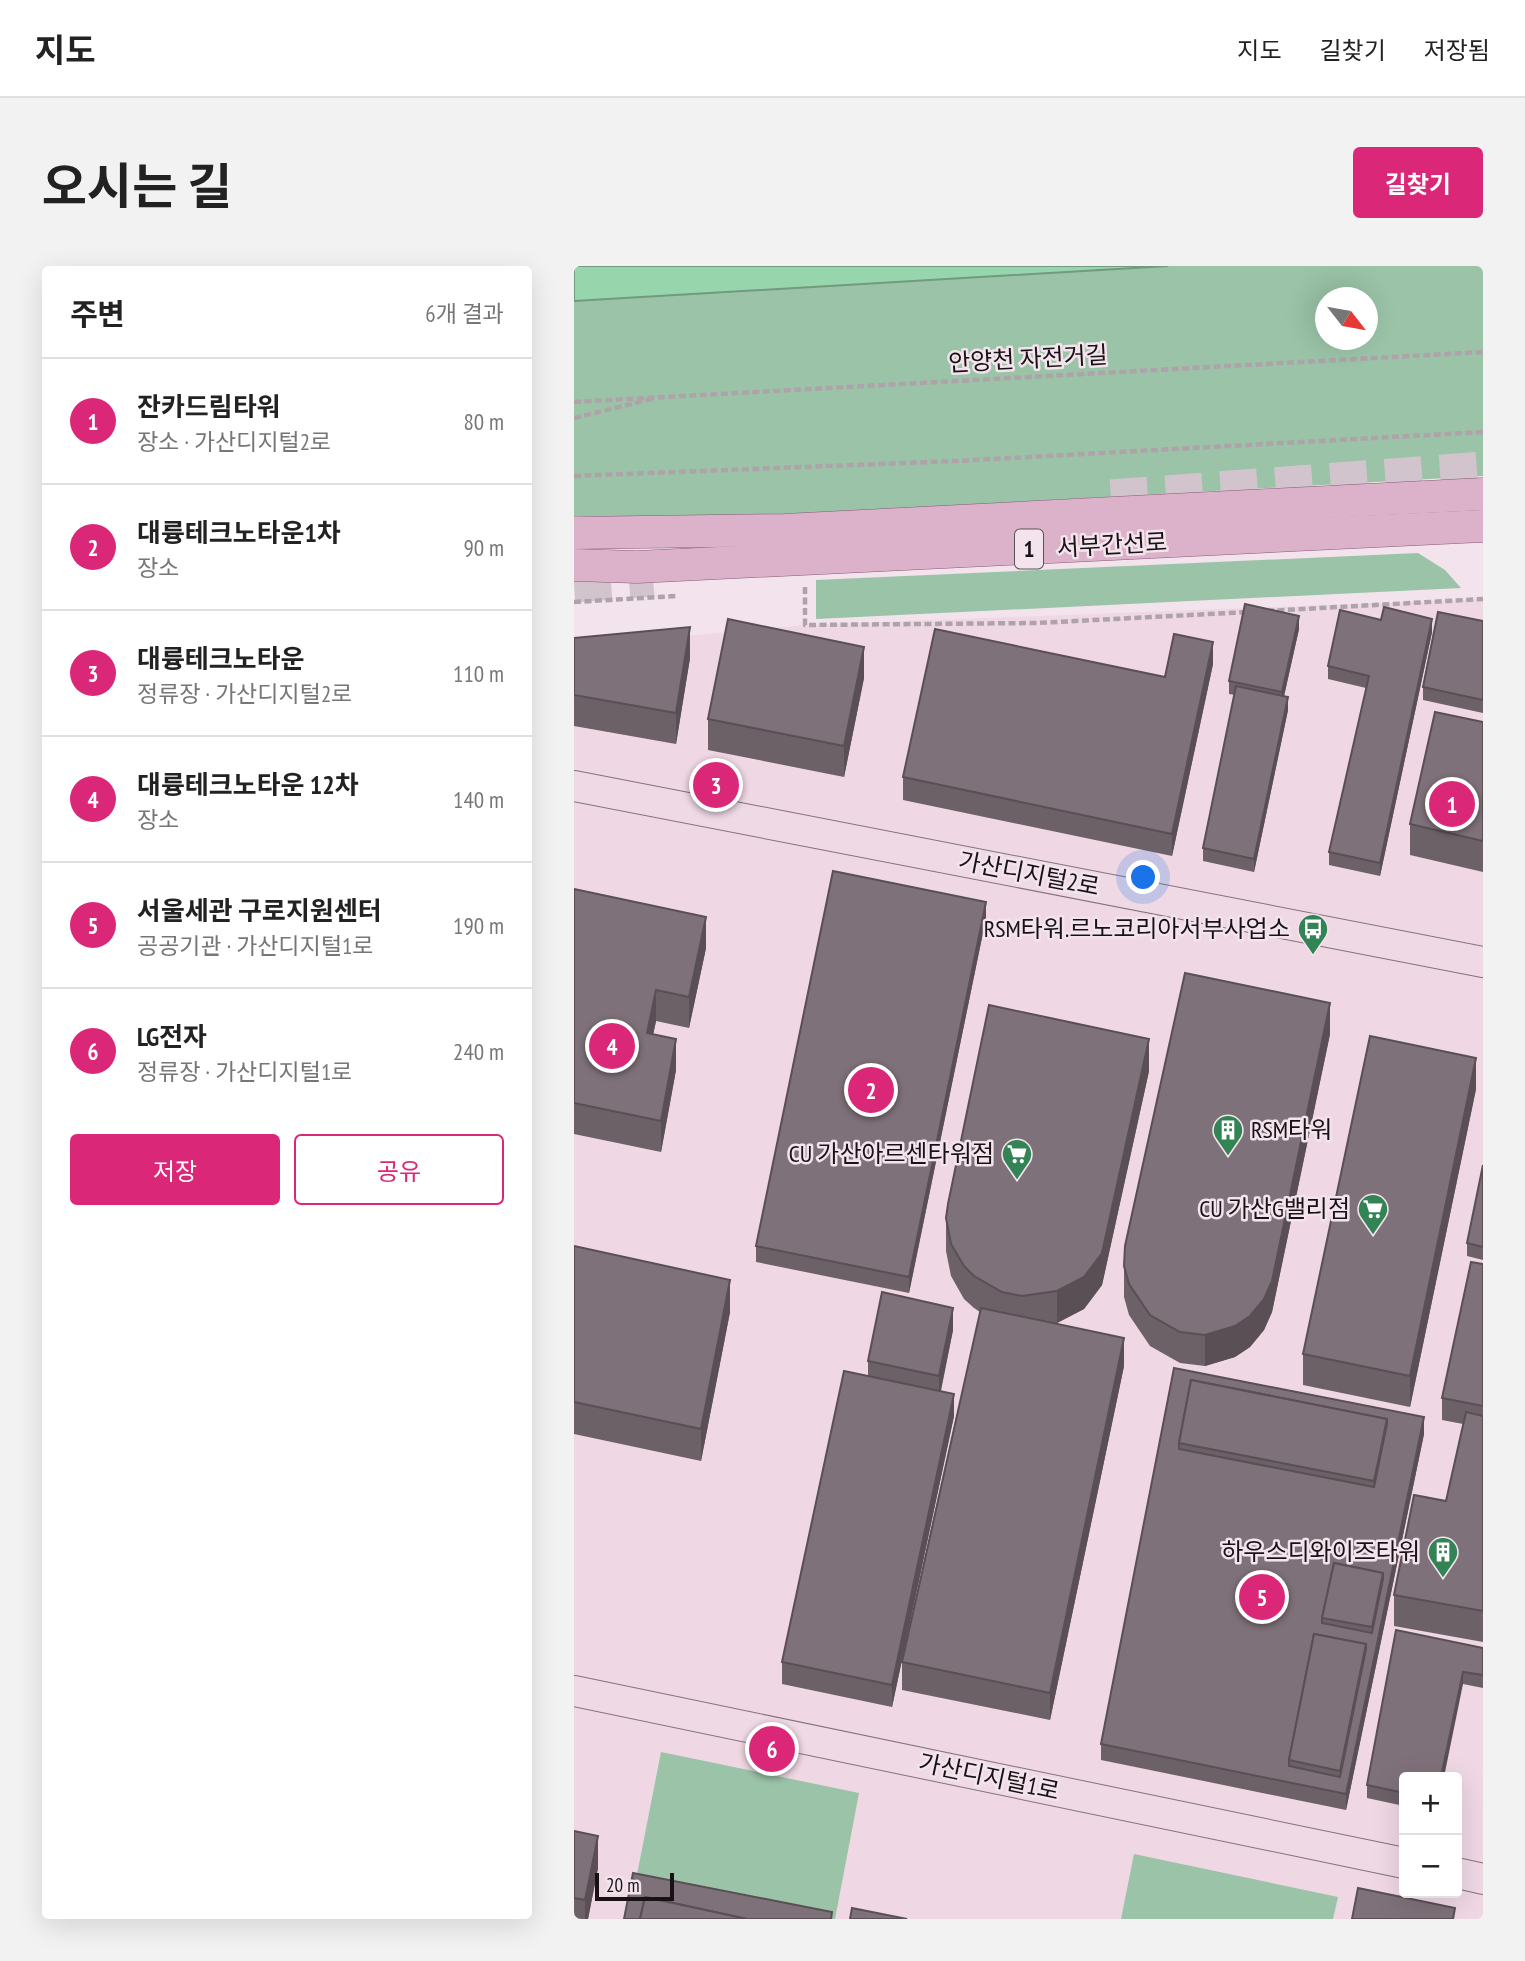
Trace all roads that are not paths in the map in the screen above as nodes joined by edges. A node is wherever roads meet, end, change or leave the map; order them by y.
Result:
1 (1483, 494) edge
2 (1483, 526) edge
3 (574, 533) edge
4 (574, 565) edge
5 (637, 567) junction
6 (574, 577) edge
7 (574, 786) edge
8 (1483, 962) edge
9 (574, 1691) edge
10 (1399, 1862) edge
11 (1462, 1874) edge
12 (1483, 1879) edge

1 - 3 main road, 서부간선로 / 1
2 - 5 main road, 서부간선로 / 1
4 - 5 main road, 서부간선로 / 1
5 - 6 main road
7 - 8 street, 가산디지털2로
9 - 10 street, 가산디지털1로
11 - 12 street

